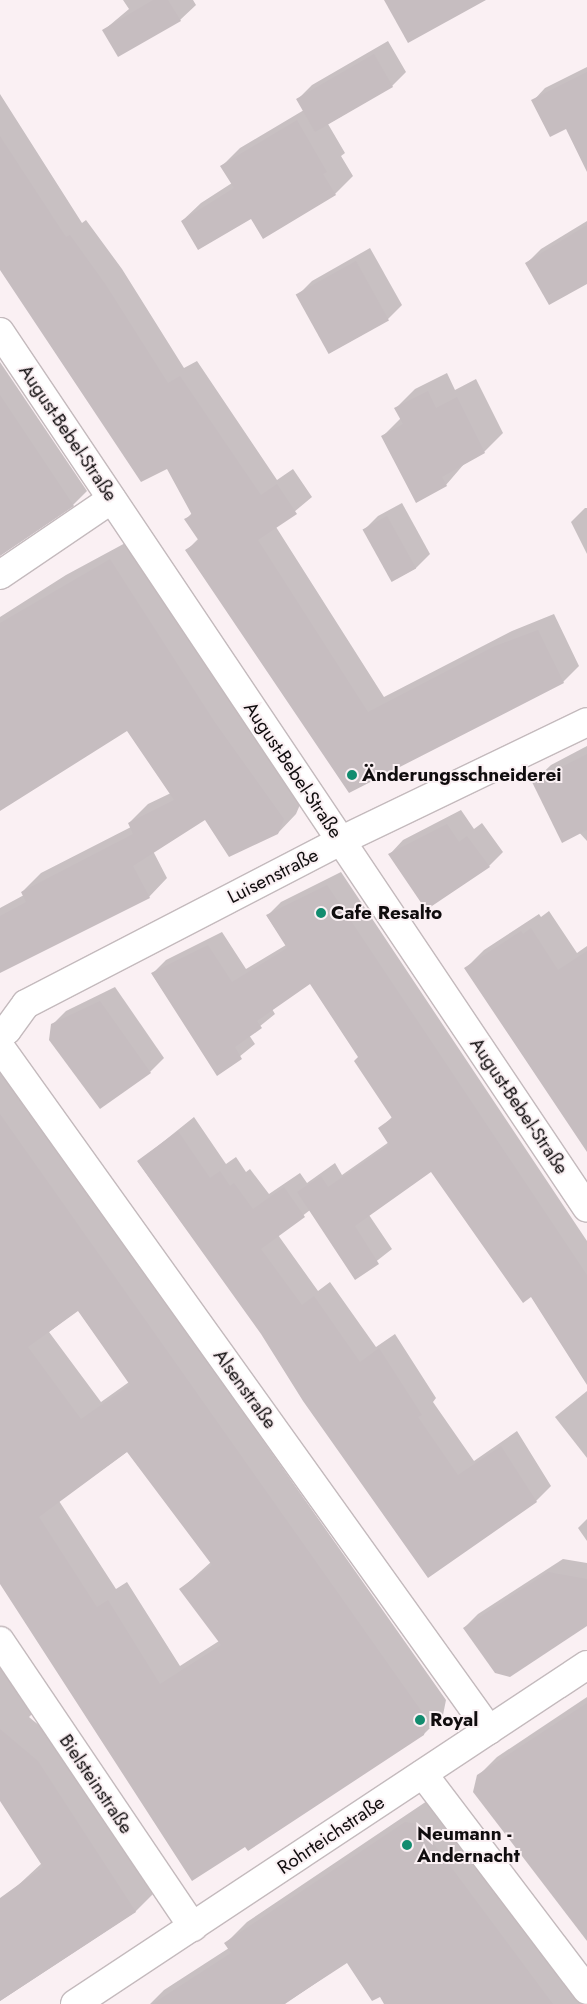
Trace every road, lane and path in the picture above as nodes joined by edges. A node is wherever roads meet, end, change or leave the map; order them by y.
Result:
1 (0, 332) edge
2 (112, 499) junction
3 (0, 574) edge
4 (587, 722) edge
5 (340, 841) junction
6 (0, 1034) edge
7 (0, 1047) edge
8 (587, 1208) edge
9 (0, 1641) edge
10 (587, 1666) edge
11 (490, 1730) junction
12 (423, 1774) junction
13 (193, 1927) junction
14 (587, 1990) edge
15 (89, 2000) edge

1 - 2 street, August-Bebel-Straße
2 - 3 street
2 - 5 street, August-Bebel-Straße
4 - 5 street, Luisenstraße
5 - 6 street, Luisenstraße
5 - 8 street, August-Bebel-Straße
7 - 11 street, Alsenstraße
9 - 13 street, Bielsteinstraße
10 - 11 street, Rohrteichstraße
11 - 12 street, Rohrteichstraße
12 - 13 street, Rohrteichstraße
12 - 14 street
13 - 15 street, Rohrteichstraße

